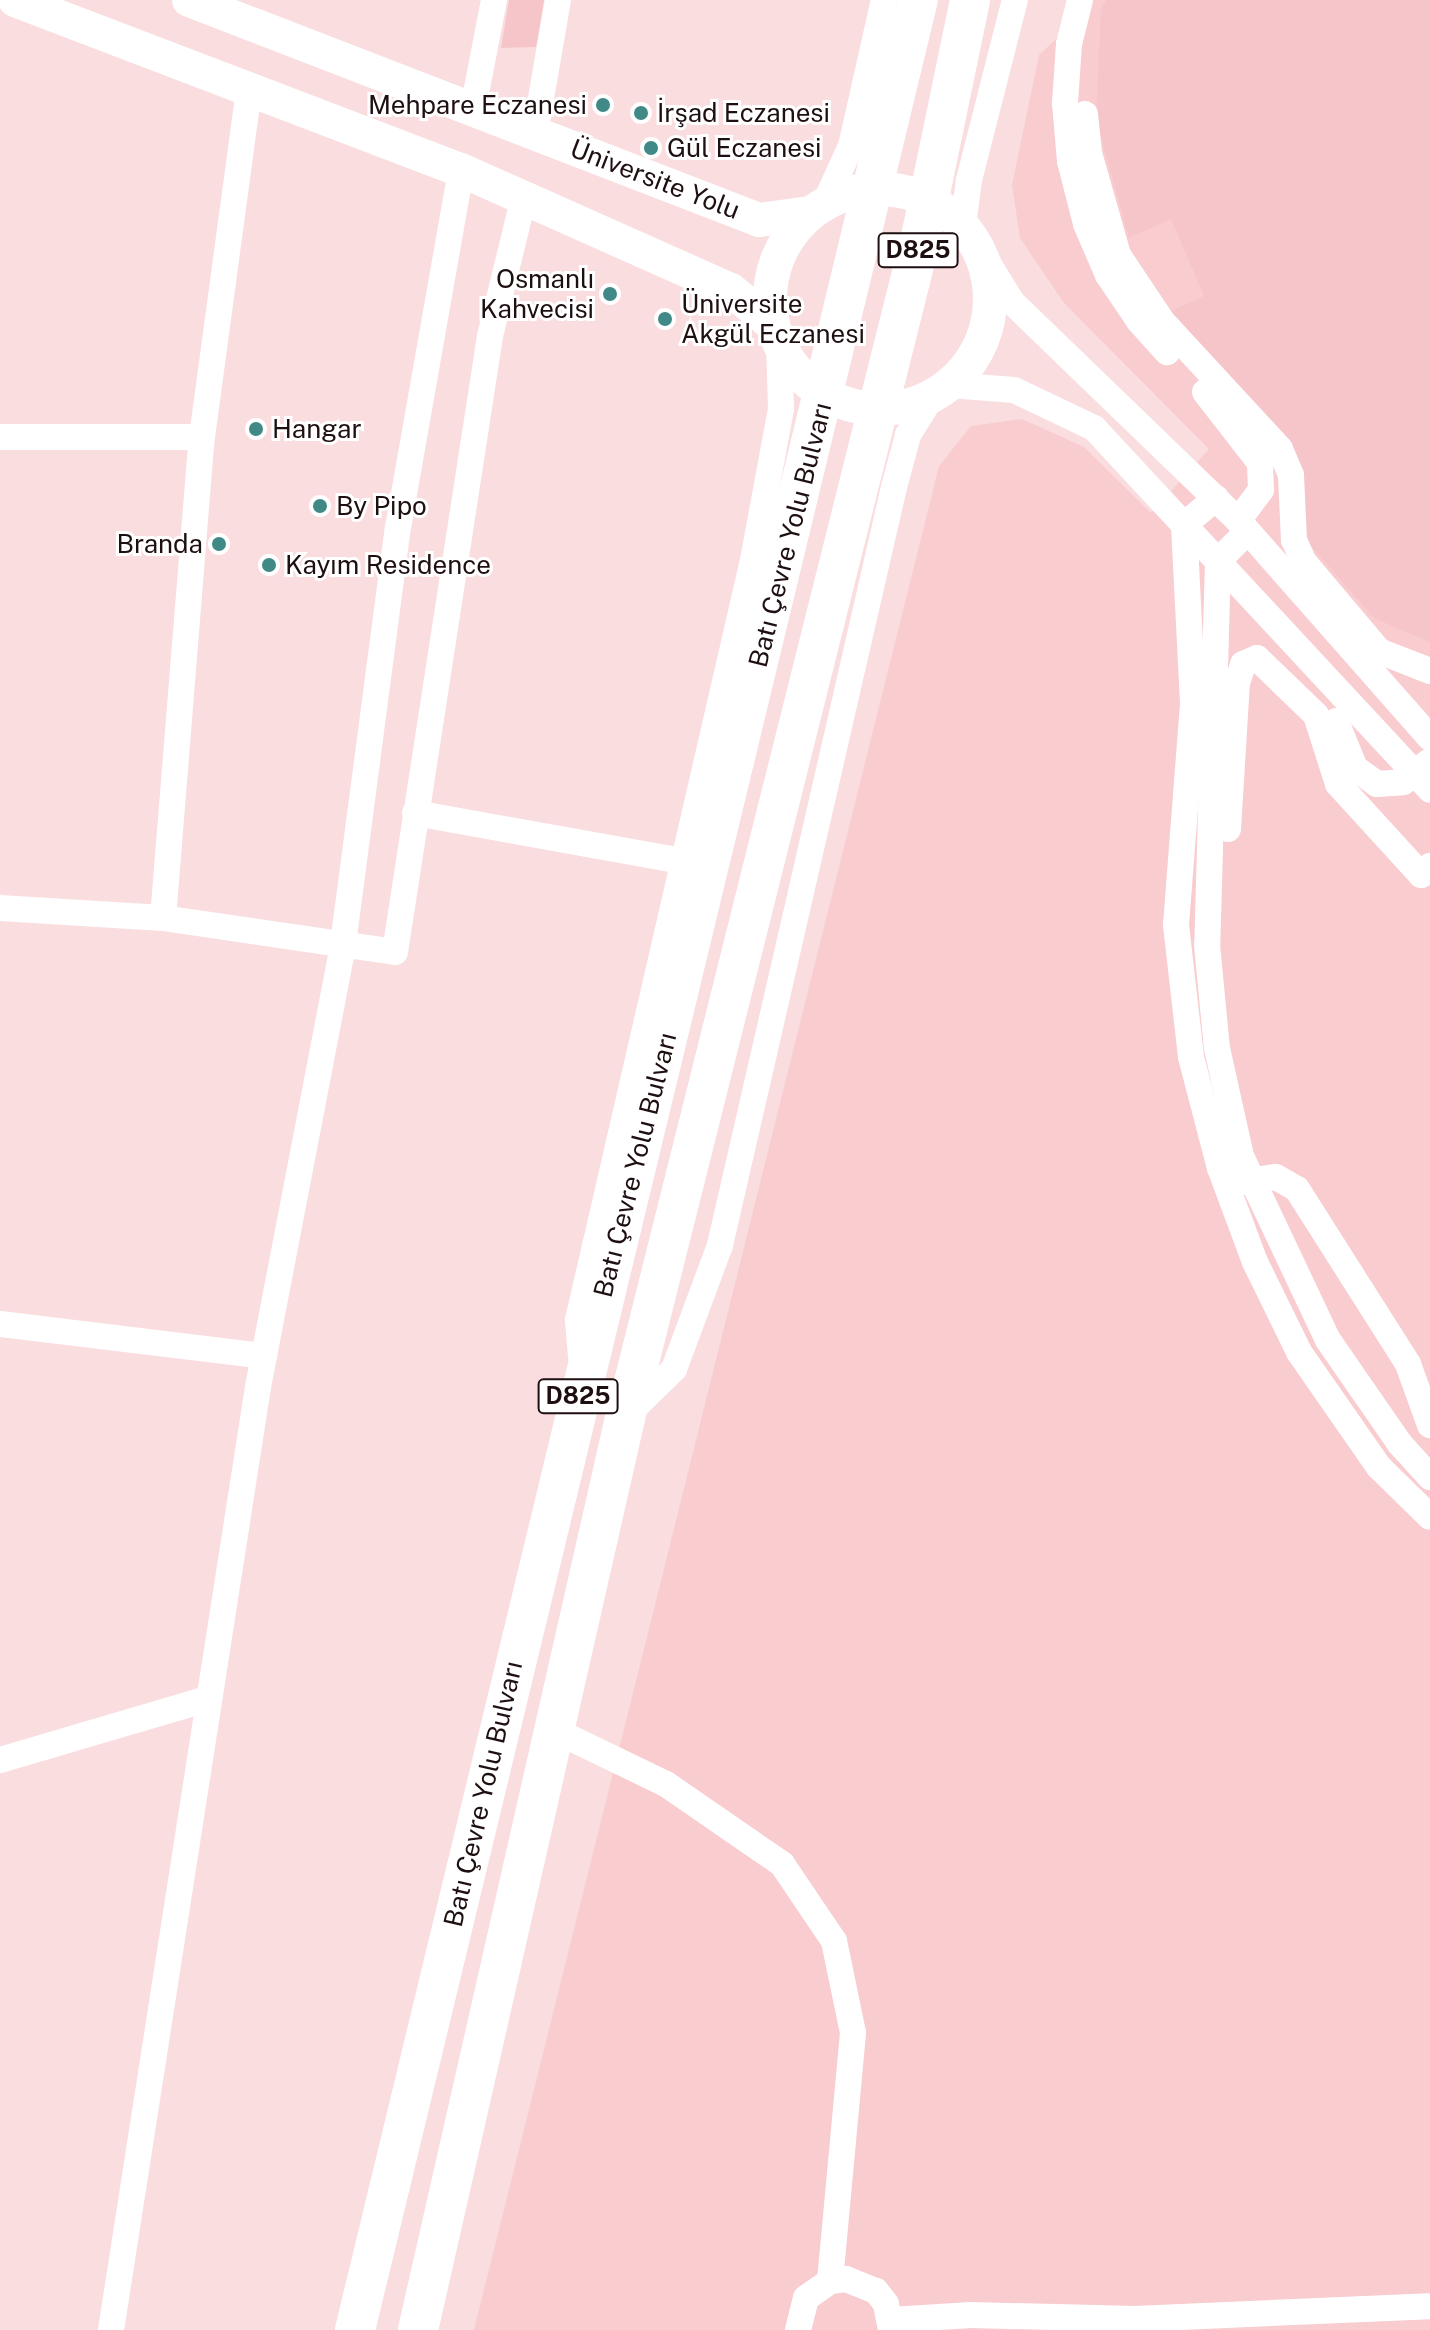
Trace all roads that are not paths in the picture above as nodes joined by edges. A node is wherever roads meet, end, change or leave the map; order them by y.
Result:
1 (15, 0) edge
2 (189, 0) edge
3 (494, 0) edge
4 (558, 0) edge
5 (1015, 0) edge
6 (1080, 0) edge
7 (906, 3) edge
8 (233, 8) edge
9 (968, 11) edge
10 (249, 91) junction
11 (473, 109) junction
12 (1085, 114) dead end
13 (535, 133) junction
14 (461, 170) junction
15 (524, 197) junction
16 (817, 208) junction
17 (969, 234) junction
18 (776, 334) junction
19 (940, 392) junction
20 (0, 437) edge
21 (202, 437) junction
22 (1216, 498) junction
23 (1184, 525) junction
24 (1242, 526) junction
25 (1218, 561) junction
26 (1352, 650) junction
27 (1430, 671) edge
28 (1321, 672) junction
29 (1430, 680) edge
30 (1430, 738) edge
31 (1425, 775) edge
32 (415, 813) junction
33 (683, 861) junction
34 (1430, 866) edge
35 (1224, 880) dead end
36 (0, 908) edge
37 (163, 918) junction
38 (343, 944) junction
39 (1239, 1182) junction
40 (0, 1324) edge
41 (264, 1356) junction
42 (583, 1374) junction
43 (625, 1418) junction
44 (1430, 1425) edge
45 (1430, 1477) edge
46 (1430, 1517) edge
47 (207, 1699) junction
48 (552, 1729) junction
49 (0, 1760) edge
50 (830, 2281) junction
51 (1430, 2306) edge
52 (1133, 2324) edge
53 (891, 2325) edge
54 (111, 2330) edge
55 (355, 2330) edge
56 (418, 2330) edge
57 (798, 2330) edge

1 - 10 main road
2 - 8 main road, Üniversite Yolu
3 - 11 street
4 - 13 street
5 - 17 street
6 - 24 street
7 - 16 street
7 - 42 highway, Batı Çevre Yolu Bulvarı / D825
8 - 11 main road, Üniversite Yolu
9 - 43 highway, Batı Çevre Yolu Bulvarı / D825
10 - 14 main road
10 - 21 street
11 - 13 main road, Üniversite Yolu
12 - 27 street
13 - 16 main road, Üniversite Yolu
14 - 15 main road
14 - 38 street
15 - 18 main road
15 - 32 street
16 - 17 main road
16 - 18 main road
17 - 19 main road
17 - 22 street
18 - 19 main road
18 - 33 street
19 - 23 street
19 - 43 street
20 - 21 street
21 - 37 street
22 - 23 street
22 - 24 street
23 - 25 street
23 - 39 street
24 - 25 street
24 - 26 street
25 - 28 street
25 - 39 street
26 - 29 street
26 - 30 street
28 - 31 street
28 - 31 street
32 - 33 street
32 - 38 street
33 - 42 street
34 - 35 street
36 - 37 street
37 - 38 street
38 - 41 street
39 - 44 street
39 - 45 street
39 - 46 street
40 - 41 street
41 - 47 street
42 - 55 highway, Batı Çevre Yolu Bulvarı / D825
43 - 48 highway, Batı Çevre Yolu Bulvarı / D825
47 - 49 street
47 - 54 street
48 - 50 street
48 - 56 highway, Batı Çevre Yolu Bulvarı / D825
50 - 53 street
50 - 57 street
51 - 52 street
52 - 53 street

